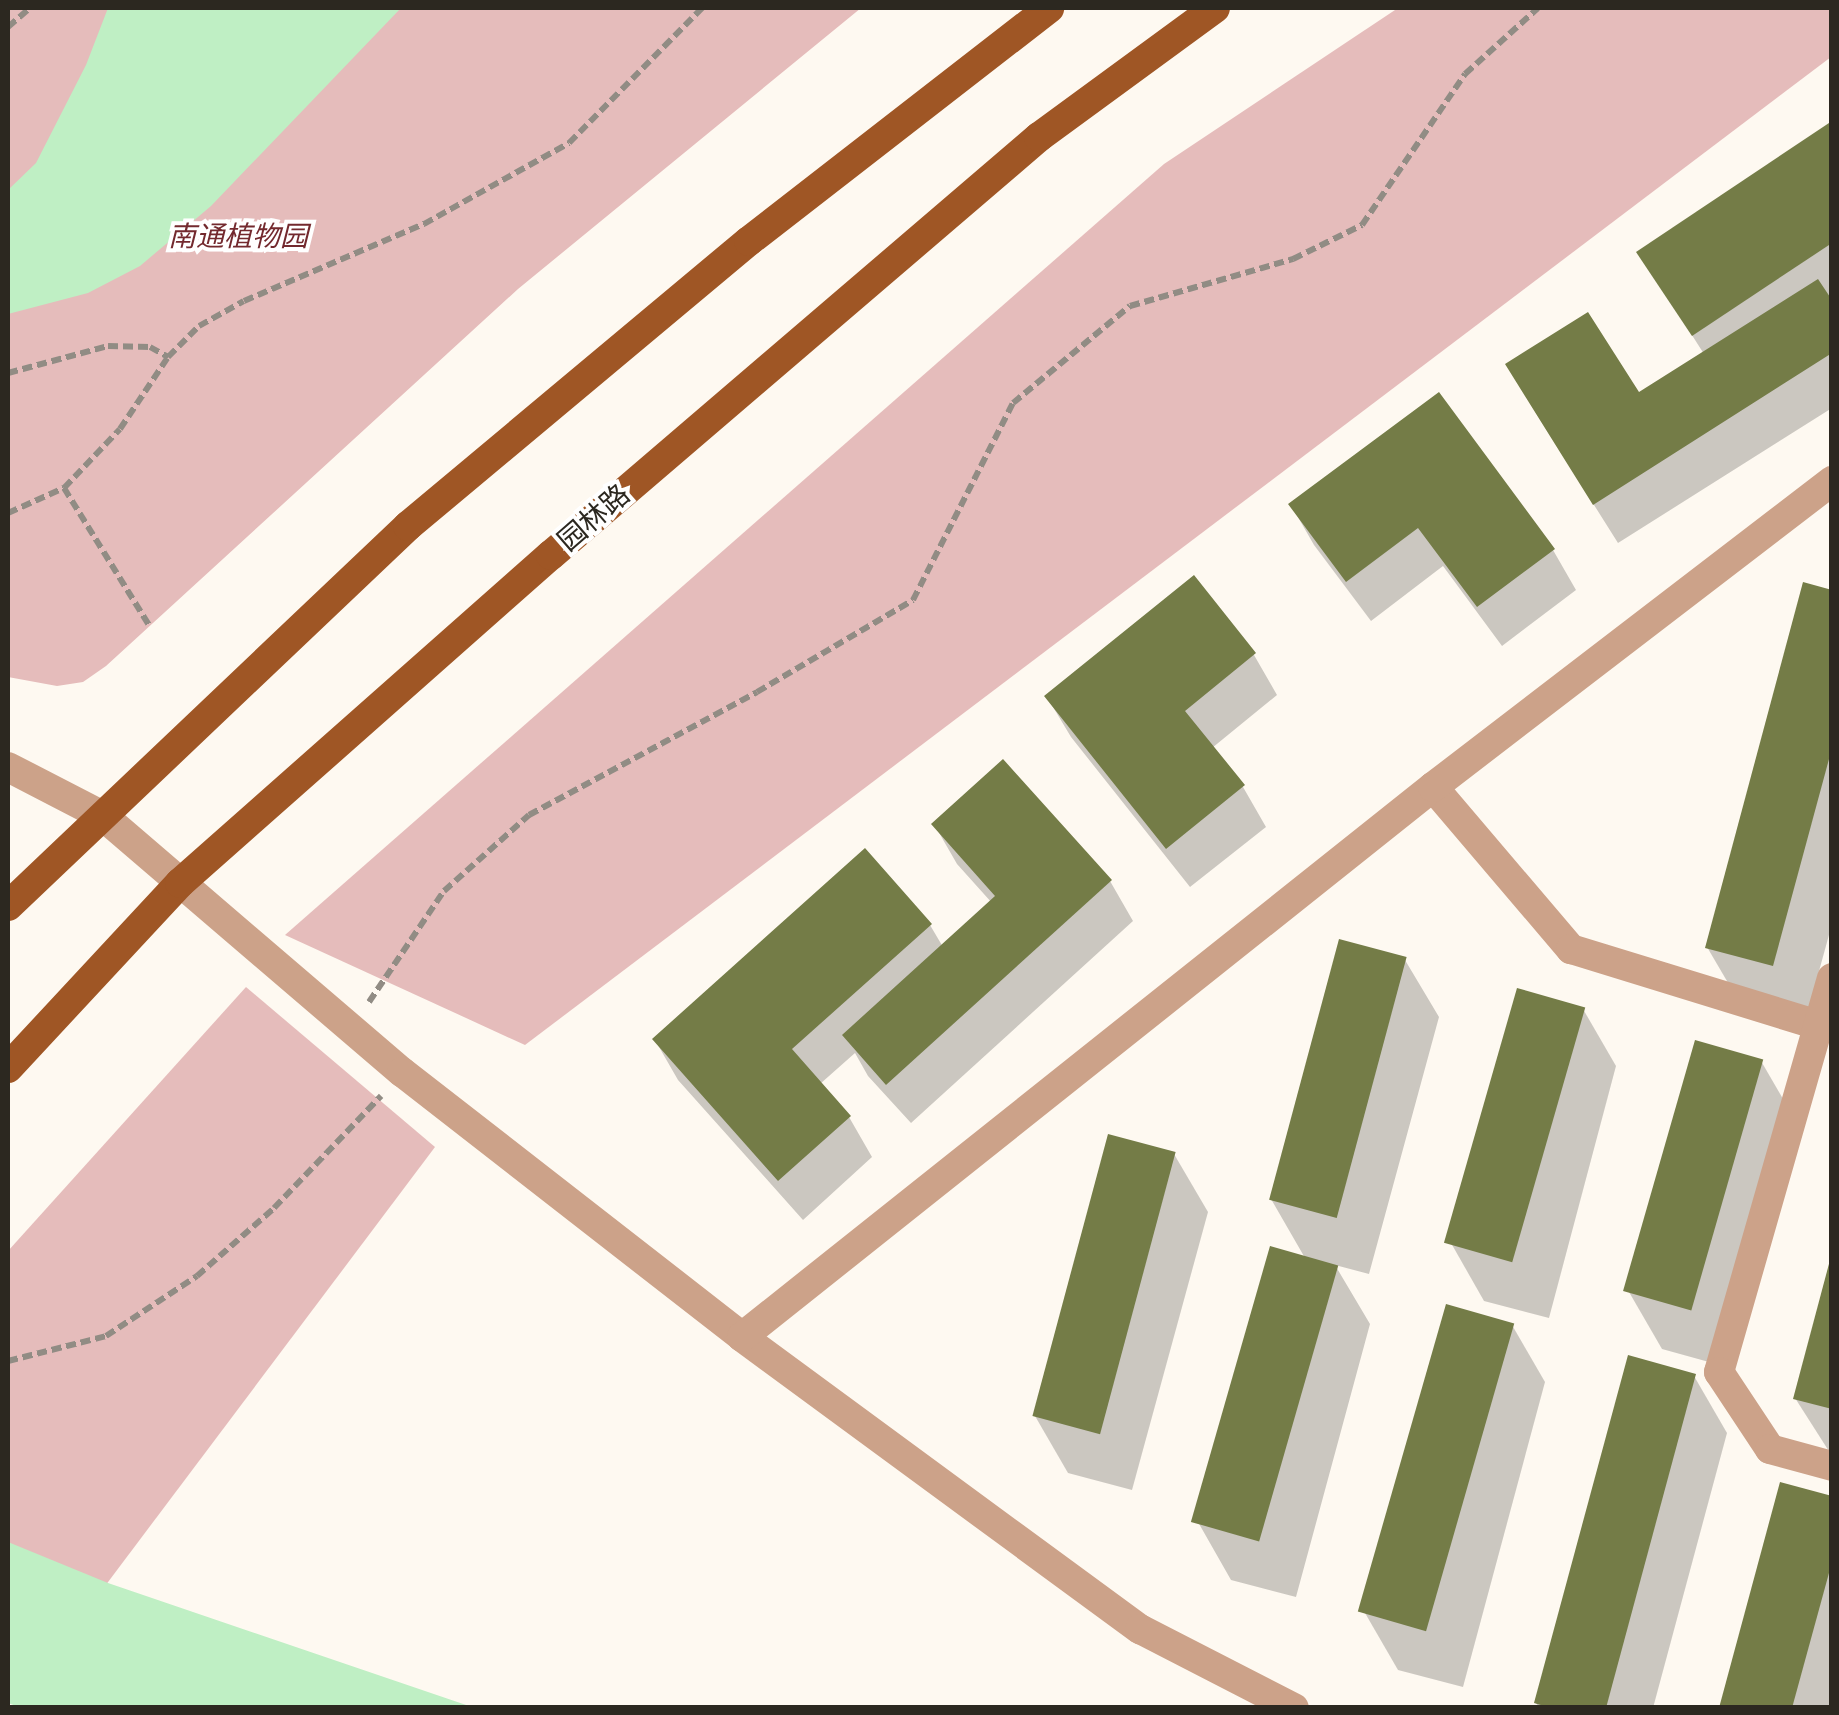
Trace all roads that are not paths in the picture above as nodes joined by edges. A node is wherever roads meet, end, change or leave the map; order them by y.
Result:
1 (1049, 8) edge
2 (1215, 8) edge
3 (1832, 482) edge
4 (8, 767) edge
5 (1433, 788) junction
6 (102, 816) junction
7 (180, 883) junction
8 (8, 906) edge
9 (1832, 978) edge
10 (1818, 1025) junction
11 (8, 1068) edge
12 (742, 1337) junction
13 (1832, 1466) edge
14 (1294, 1708) edge

1 - 6 main road
2 - 7 main road, 园林路
3 - 5 street
4 - 6 street
5 - 10 street
5 - 12 street
6 - 7 street
6 - 8 main road
7 - 11 main road, 园林路
7 - 12 street
9 - 10 street
10 - 13 street
12 - 14 street

